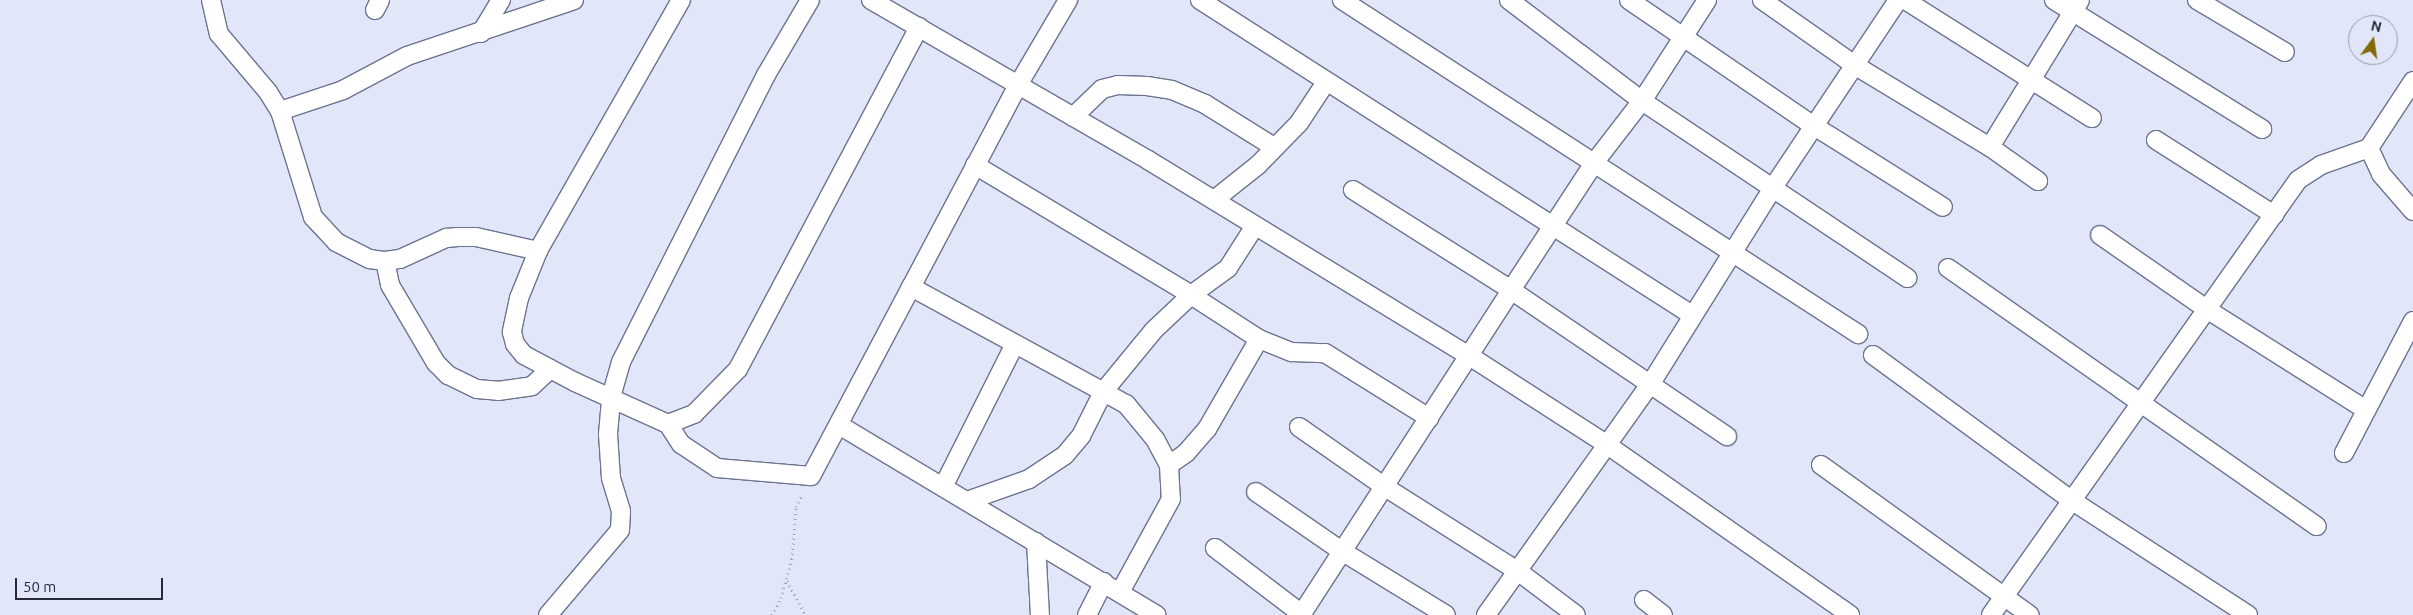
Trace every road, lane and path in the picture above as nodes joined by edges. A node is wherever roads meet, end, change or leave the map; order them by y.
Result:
1 (211, 0) edge
2 (501, 0) edge
3 (574, 0) edge
4 (681, 0) edge
5 (810, 0) edge
6 (872, 0) edge
7 (1068, 0) edge
8 (1200, 0) edge
9 (1342, 0) edge
10 (1629, 0) edge
11 (1707, 0) edge
12 (1762, 0) edge
13 (1898, 0) edge
14 (1905, 0) edge
15 (2054, 0) edge
16 (2197, 0) edge
17 (1516, 2) edge
18 (2076, 5) edge
19 (919, 28) junction
20 (481, 33) junction
21 (1683, 38) junction
22 (2285, 52) dead end
23 (1856, 66) junction
24 (2030, 80) junction
25 (2413, 81) edge
26 (1326, 82) junction
27 (1018, 85) junction
28 (1642, 101) junction
29 (280, 111) junction
30 (1073, 117) junction
31 (2092, 118) dead end
32 (1814, 126) junction
33 (2262, 130) dead end
34 (2156, 140) dead end
35 (1274, 147) junction
36 (1990, 147) junction
37 (2369, 148) junction
38 (1594, 163) junction
39 (975, 165) junction
40 (2038, 181) dead end
41 (1772, 189) junction
42 (1353, 190) dead end
43 (1214, 200) junction
44 (1943, 207) dead end
45 (2413, 211) edge
46 (2274, 215) junction
47 (1255, 226) junction
48 (1554, 228) junction
49 (2100, 235) dead end
50 (538, 251) junction
51 (1730, 253) junction
52 (385, 261) junction
53 (1948, 268) dead end
54 (1907, 278) dead end
55 (912, 287) junction
56 (1510, 290) junction
57 (1191, 294) junction
58 (2208, 310) junction
59 (1692, 315) junction
60 (2413, 321) edge
61 (1858, 334) dead end
62 (1259, 339) junction
63 (1014, 344) junction
64 (1468, 355) junction
65 (1873, 355) dead end
66 (550, 369) junction
67 (1650, 383) junction
68 (1103, 392) junction
69 (610, 397) junction
70 (2142, 405) junction
71 (2366, 410) junction
72 (1429, 418) junction
73 (668, 424) junction
74 (839, 425) junction
75 (1299, 427) dead end
76 (1728, 436) dead end
77 (1606, 444) junction
78 (2344, 453) dead end
79 (1169, 465) junction
80 (1821, 465) dead end
81 (811, 476) junction
82 (943, 487) junction
83 (1385, 487) junction
84 (1256, 492) dead end
85 (2071, 500) junction
86 (966, 501) junction
87 (2317, 526) dead end
88 (1036, 542) junction
89 (1215, 548) dead end
90 (1340, 550) junction
91 (1520, 572) junction
92 (787, 581) junction
93 (1104, 582) junction
94 (1120, 592) junction
95 (2002, 596) junction
96 (1644, 600) dead end
97 (548, 615) edge
98 (772, 615) edge
99 (806, 615) edge
100 (1040, 615) edge
101 (1087, 615) edge
102 (1157, 615) edge
103 (1302, 615) edge
104 (1446, 615) edge
105 (1486, 615) edge
106 (1576, 615) edge
107 (1663, 615) edge
108 (1850, 615) edge
109 (1991, 615) edge
110 (2030, 615) edge
111 (2248, 615) edge

1 - 29 street
2 - 20 street
3 - 20 street
4 - 50 street
5 - 69 street
6 - 19 street
7 - 27 street
8 - 26 street
9 - 38 street
10 - 21 street
11 - 21 street
12 - 23 street
13 - 23 street
14 - 24 street
15 - 18 street
16 - 22 street
17 - 28 street
18 - 24 street
18 - 33 street
19 - 27 street
19 - 73 street
20 - 29 street
21 - 28 street
21 - 32 street
23 - 32 street
23 - 36 street
24 - 31 street
24 - 36 street
25 - 37 street
26 - 35 street
26 - 48 street
27 - 30 street
27 - 39 street
28 - 38 street
28 - 41 street
29 - 52 street
30 - 35 street
30 - 43 street
32 - 41 street
32 - 44 street
34 - 46 street
35 - 43 street
36 - 40 street
37 - 45 street
37 - 46 street
38 - 48 street
38 - 51 street
39 - 55 street
39 - 57 street
41 - 51 street
41 - 54 street
42 - 56 street
43 - 47 street
46 - 58 street
47 - 57 street
47 - 64 street
48 - 56 street
48 - 59 street
49 - 58 street
50 - 52 street
50 - 66 street
51 - 59 street
51 - 61 street
52 - 66 street
53 - 70 street
55 - 63 street
55 - 74 street
56 - 64 street
56 - 67 street
57 - 62 street
57 - 68 street
58 - 70 street
58 - 71 street
59 - 67 street
60 - 71 street
62 - 72 street
62 - 79 street
63 - 68 street
63 - 82 street
64 - 72 street
64 - 77 street
65 - 85 street
66 - 69 street
67 - 76 street
67 - 77 street
68 - 79 street
68 - 86 street
69 - 73 street
69 - 97 street
70 - 85 street
70 - 87 street
71 - 78 street
72 - 83 street
73 - 81 street
74 - 81 street
74 - 82 street
75 - 83 street
77 - 91 street
77 - 108 street
79 - 94 street
80 - 95 street
81 - 92 path
82 - 86 street
83 - 90 street
83 - 91 street
84 - 90 street
85 - 95 street
85 - 111 street
86 - 88 street
88 - 93 street
88 - 100 street
89 - 103 street
90 - 103 street
90 - 104 street
91 - 105 street
91 - 106 street
92 - 98 path
92 - 99 path
93 - 94 street
93 - 101 street
94 - 102 street
95 - 109 street
95 - 110 street
96 - 107 street

